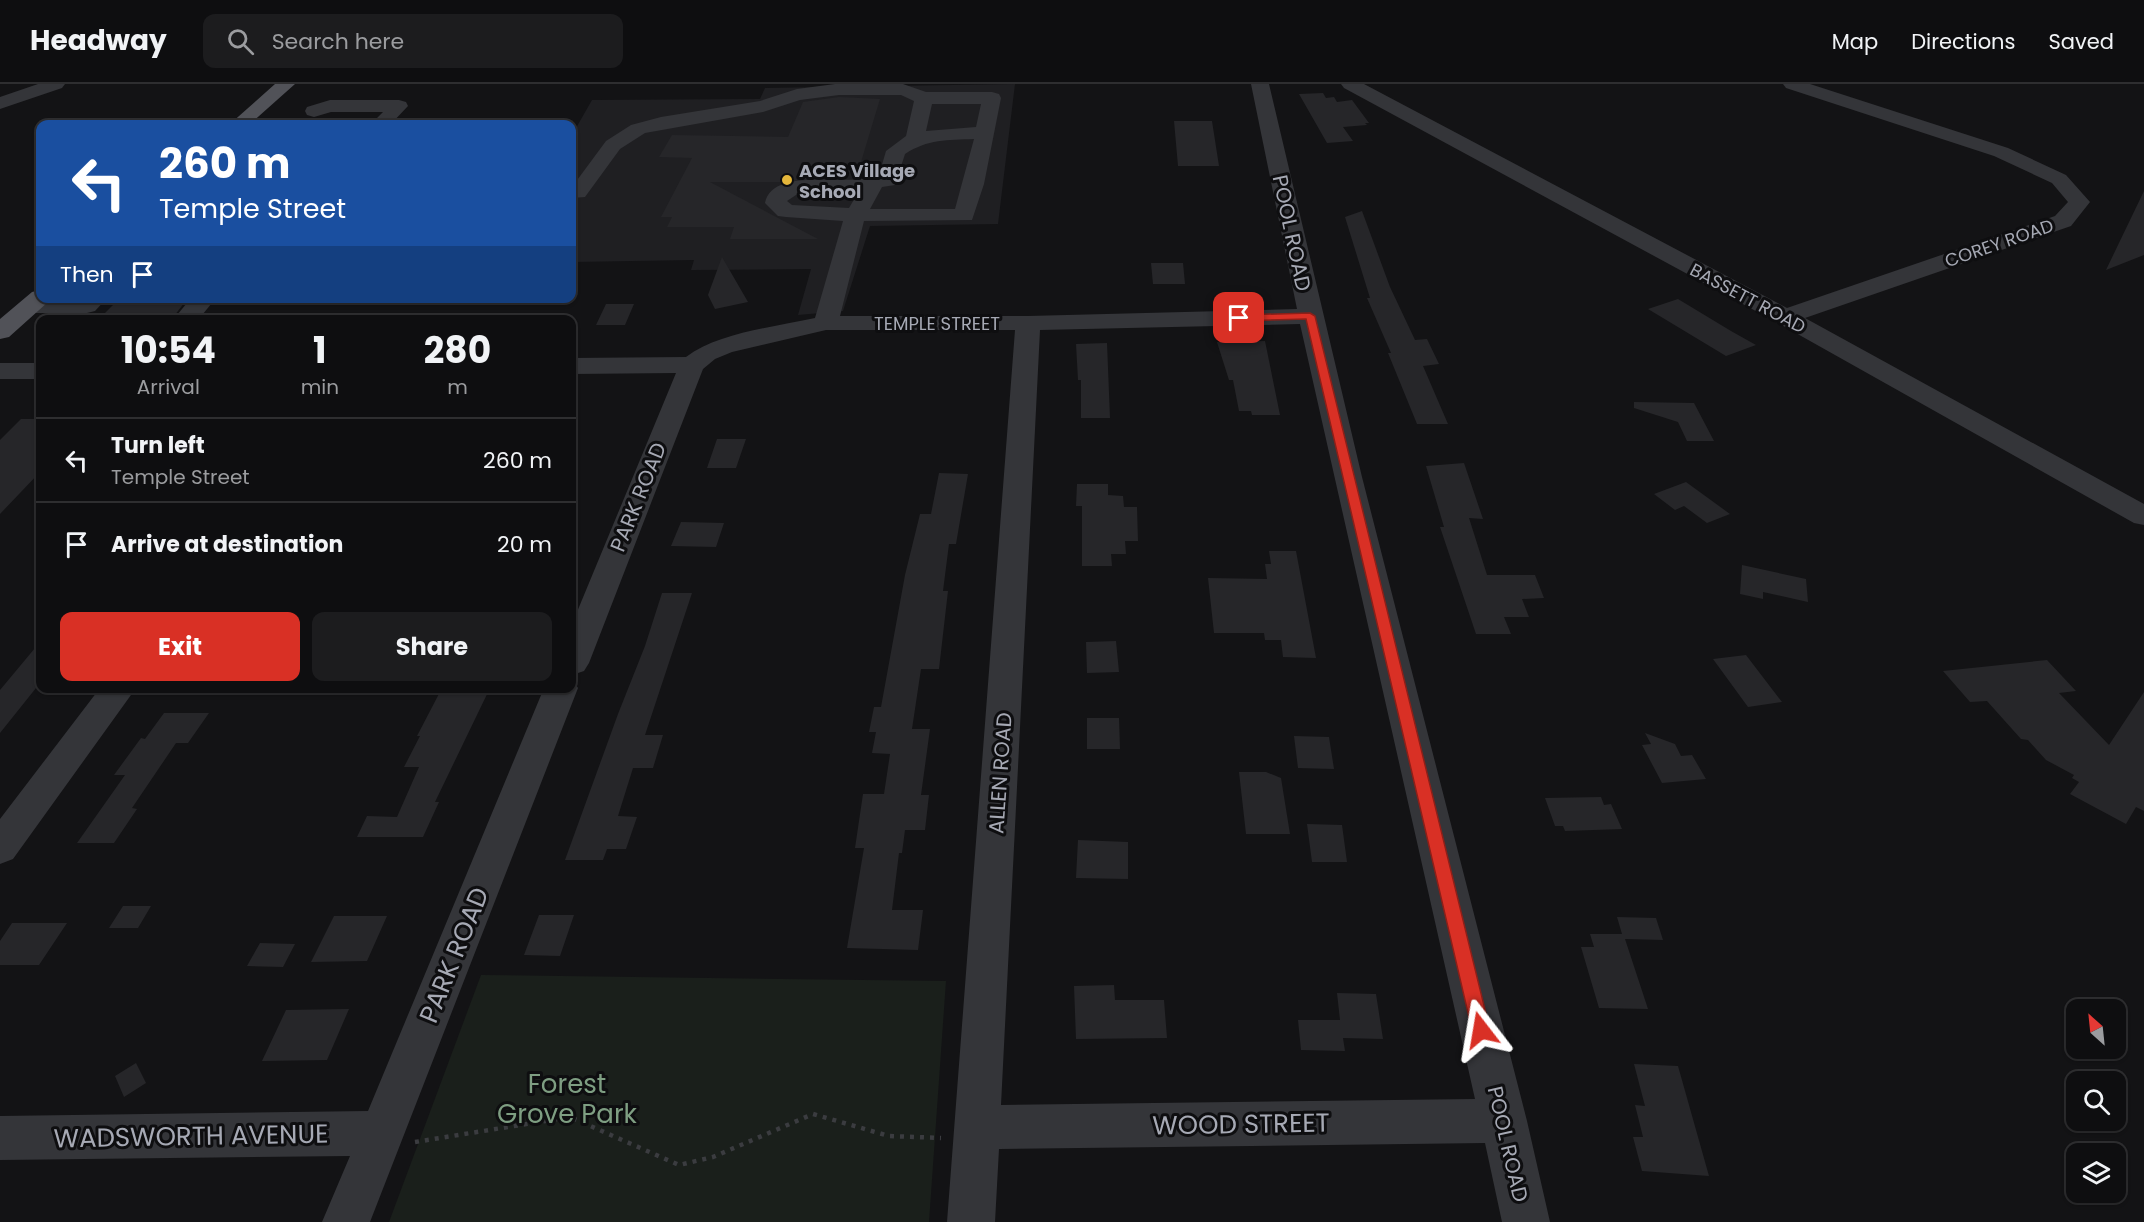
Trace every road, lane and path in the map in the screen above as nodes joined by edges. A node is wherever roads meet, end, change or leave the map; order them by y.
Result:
1 (56, 84) edge
2 (286, 84) edge
3 (1260, 84) edge
4 (1350, 84) edge
5 (1792, 84) edge
6 (924, 98) junction
7 (0, 104) edge
8 (314, 111) dead end
9 (244, 120) edge
10 (385, 120) edge
11 (985, 134) junction
12 (915, 139) junction
13 (873, 185) junction
14 (578, 193) dead end
15 (855, 216) junction
16 (35, 302) edge
17 (43, 303) edge
18 (200, 303) edge
19 (85, 308) edge
20 (189, 315) edge
21 (1310, 316) junction
22 (1785, 317) junction
23 (826, 323) junction
24 (1028, 323) junction
25 (0, 332) edge
26 (692, 365) junction
27 (576, 366) edge
28 (0, 371) edge
29 (36, 371) edge
30 (2144, 516) edge
31 (576, 653) edge
32 (115, 693) edge
33 (559, 693) edge
34 (0, 848) edge
35 (1504, 1121) junction
36 (978, 1127) junction
37 (0, 1138) edge
38 (379, 1141) junction
39 (346, 1222) edge
40 (971, 1222) edge
41 (1526, 1222) edge

1 - 7 street
2 - 9 main road
3 - 21 street, POOL ROAD
4 - 22 street, BASSETT ROAD
5 - 22 street, COREY ROAD
6 - 11 street
6 - 12 street
6 - 14 street
8 - 10 street
11 - 12 street
11 - 15 street
12 - 13 street
13 - 15 street
13 - 15 street
15 - 23 street
16 - 25 main road
17 - 19 street
18 - 20 street
21 - 24 street, TEMPLE STREET
21 - 35 street, POOL ROAD
22 - 30 street, BASSETT ROAD
23 - 24 street, TEMPLE STREET
23 - 26 street, TEMPLE STREET
24 - 36 street, ALLEN ROAD
26 - 27 street
26 - 31 street, PARK ROAD
28 - 29 street
32 - 34 street
33 - 38 street, PARK ROAD
35 - 36 street, WOOD STREET
35 - 41 street, POOL ROAD
36 - 38 path
36 - 40 street, ALLEN ROAD
37 - 38 street, WADSWORTH AVENUE
38 - 39 street, PARK ROAD

